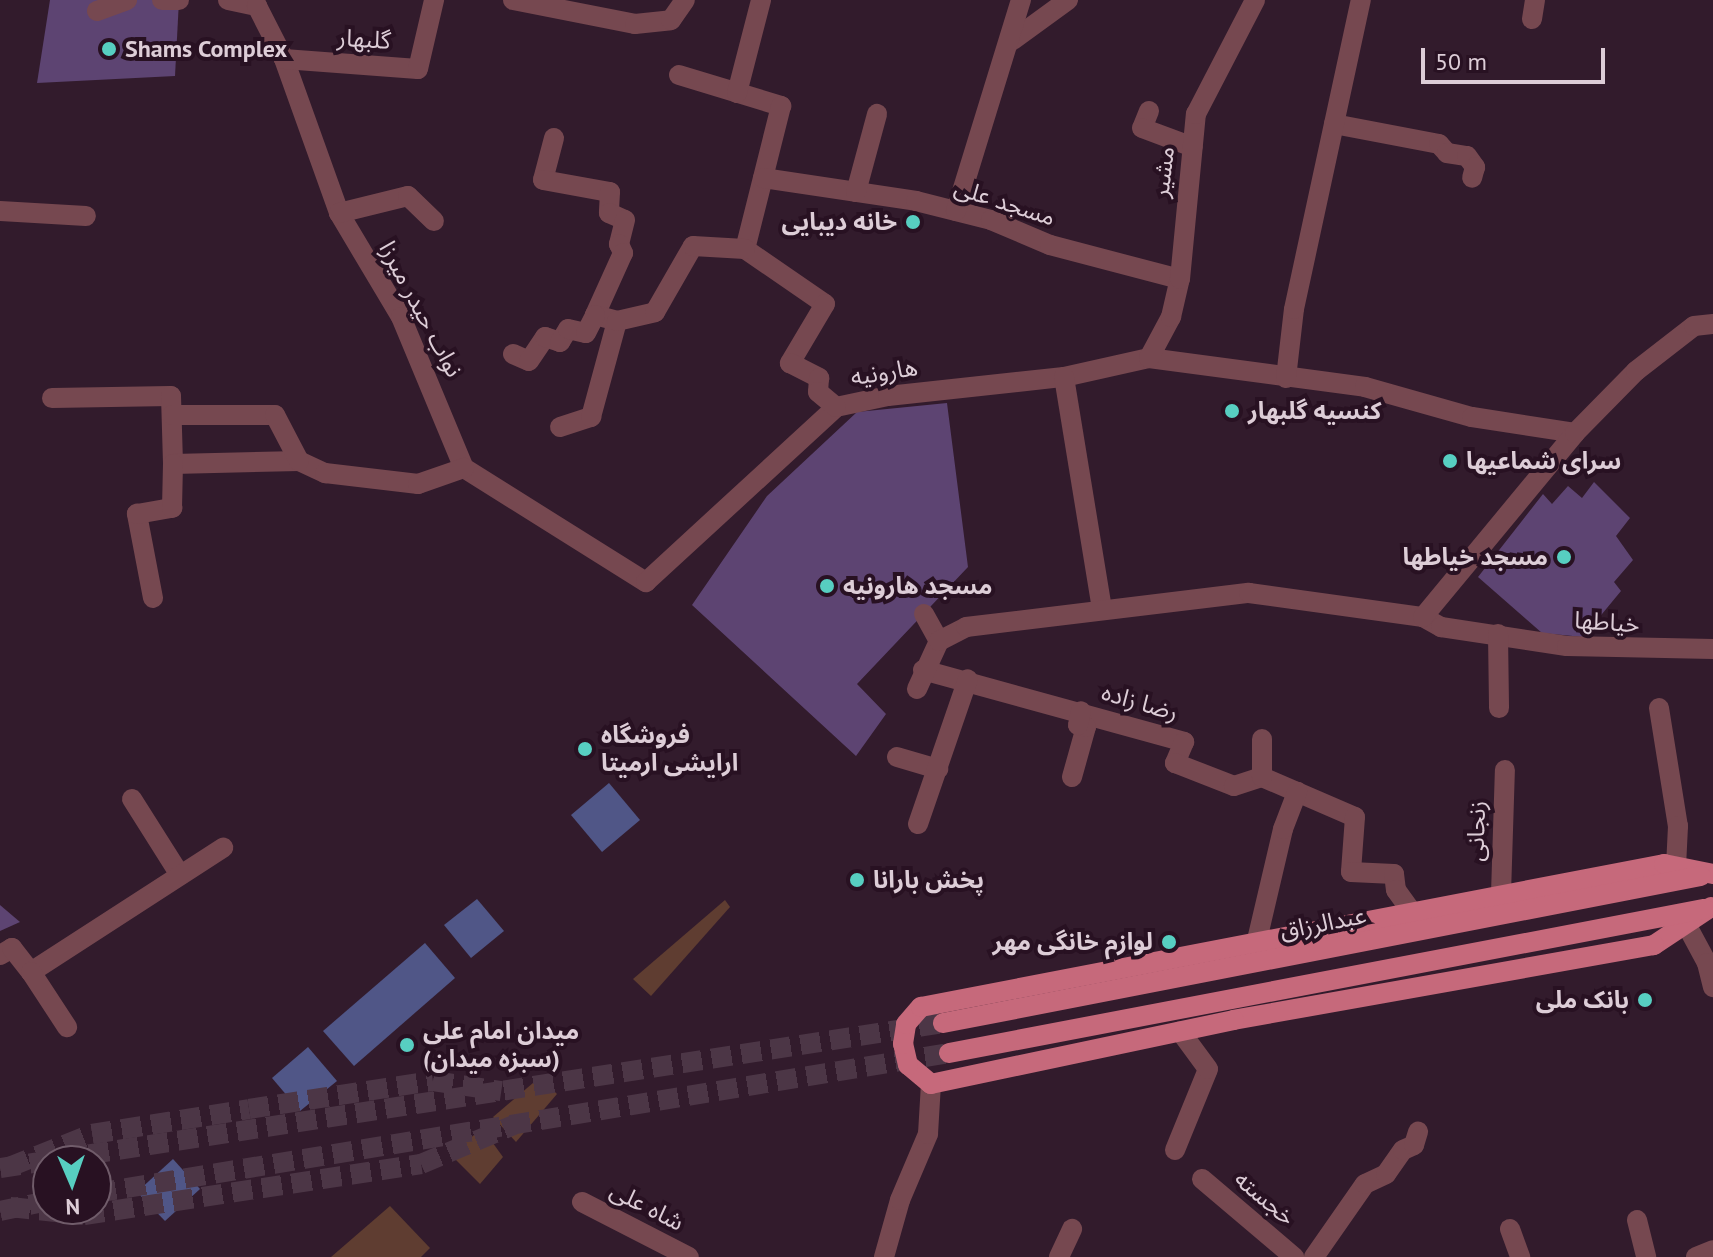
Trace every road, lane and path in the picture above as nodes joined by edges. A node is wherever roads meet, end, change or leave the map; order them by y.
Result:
1 (127, 0) edge
2 (162, 0) edge
3 (179, 0) edge
4 (228, 0) edge
5 (434, 0) edge
6 (513, 0) edge
7 (685, 0) edge
8 (761, 0) edge
9 (1021, 0) edge
10 (1068, 0) edge
11 (1255, 0) edge
12 (1361, 0) edge
13 (544, 3) edge
14 (97, 11) dead end
15 (1013, 40) junction
16 (284, 59) junction
17 (679, 75) dead end
18 (737, 93) junction
19 (1149, 111) dead end
20 (877, 114) dead end
21 (1334, 124) junction
22 (554, 138) dead end
23 (1193, 147) junction
24 (763, 178) junction
25 (1472, 178) dead end
26 (856, 192) junction
27 (0, 211) edge
28 (956, 211) junction
29 (339, 213) junction
30 (86, 216) dead end
31 (434, 221) dead end
32 (745, 249) junction
33 (1180, 279) junction
34 (595, 315) junction
35 (617, 321) junction
36 (1713, 324) edge
37 (513, 354) dead end
38 (1149, 358) junction
39 (1064, 377) junction
40 (1286, 378) junction
41 (52, 398) dead end
42 (836, 407) junction
43 (172, 415) junction
44 (560, 427) dead end
45 (1575, 433) junction
46 (299, 461) junction
47 (173, 464) junction
48 (464, 468) junction
49 (153, 598) dead end
50 (1102, 609) junction
51 (924, 614) dead end
52 (1423, 617) junction
53 (1498, 634) junction
54 (939, 641) junction
55 (1713, 649) edge
56 (968, 679) junction
57 (1499, 708) dead end
58 (1659, 708) dead end
59 (1081, 711) junction
60 (1262, 739) dead end
61 (897, 757) dead end
62 (938, 769) junction
63 (1505, 770) dead end
64 (1072, 777) dead end
65 (1262, 777) junction
66 (1297, 792) junction
67 (132, 799) dead end
68 (918, 824) dead end
69 (223, 848) dead end
70 (1676, 867) junction
71 (1713, 874) edge
72 (180, 875) junction
73 (1501, 894) junction
74 (1712, 907) edge
75 (1411, 911) junction
76 (1686, 924) junction
77 (1257, 940) junction
78 (0, 955) edge
79 (31, 972) junction
80 (1713, 987) edge
81 (943, 1023) tunnel mouth
82 (67, 1027) dead end
83 (1180, 1031) junction
84 (949, 1053) tunnel mouth
85 (931, 1084) junction
86 (1418, 1132) dead end
87 (1175, 1150) dead end
88 (1202, 1179) dead end
89 (582, 1202) dead end
90 (1637, 1220) dead end
91 (1072, 1229) dead end
92 (1510, 1229) dead end
93 (1713, 1250) edge
94 (689, 1257) edge
95 (884, 1257) edge
96 (1059, 1257) edge
97 (1294, 1257) edge
98 (1314, 1257) edge
99 (1520, 1257) edge
100 (1646, 1257) edge
101 (1696, 1257) edge

1 - 14 street
2 - 3 street
4 - 16 street, نواب حیدر میرزا
5 - 16 street, گلبهار
6 - 13 street
7 - 13 street
8 - 18 street
9 - 15 street
10 - 15 street
11 - 23 street, مشیر
12 - 21 street
15 - 28 street
16 - 29 street, نواب حیدر میرزا
17 - 18 street
18 - 24 street
19 - 23 street
20 - 26 street
21 - 25 street
21 - 40 street
22 - 34 street
23 - 33 street, مشیر
24 - 26 street, مسجد علی
24 - 32 street
26 - 28 street, مسجد علی
27 - 30 street
28 - 33 street, مسجد علی
29 - 31 street
29 - 48 street, نواب حیدر میرزا
32 - 35 street
32 - 42 street
33 - 38 street, مشیر
34 - 35 street
34 - 37 street
35 - 44 street
36 - 45 street
38 - 39 street, هارونیه
38 - 40 street
39 - 42 street, هارونیه
39 - 50 street
40 - 45 street
41 - 43 street
42 - 48 street, هارونیه
43 - 46 street
43 - 47 street
45 - 52 street
46 - 47 street
46 - 48 street
47 - 49 street
50 - 52 street, خیاطها
50 - 54 street, خیاطها
51 - 54 street
52 - 53 street, خیاطها
53 - 55 street, خیاطها
53 - 57 street
54 - 56 street, رضا زاده
56 - 59 street, رضا زاده
56 - 62 street
58 - 70 street
59 - 64 street
59 - 65 street, رضا زاده
60 - 65 street
61 - 62 street
62 - 68 street
63 - 73 street, زنجانی
65 - 66 street
66 - 75 street
66 - 77 street
67 - 72 street
69 - 72 street
70 - 71 main road
70 - 73 main road
71 - 81 main road, عبدالرزاق
72 - 79 street
73 - 75 main road
74 - 76 main road
74 - 84 main road
75 - 77 main road
76 - 80 street
76 - 83 main road
77 - 85 main road
78 - 79 street
79 - 82 street
83 - 85 main road
83 - 87 street
85 - 95 street
86 - 98 street
88 - 97 street, خجسته
89 - 94 street, شاه علی
90 - 100 street
91 - 96 street
92 - 99 street
93 - 101 street

